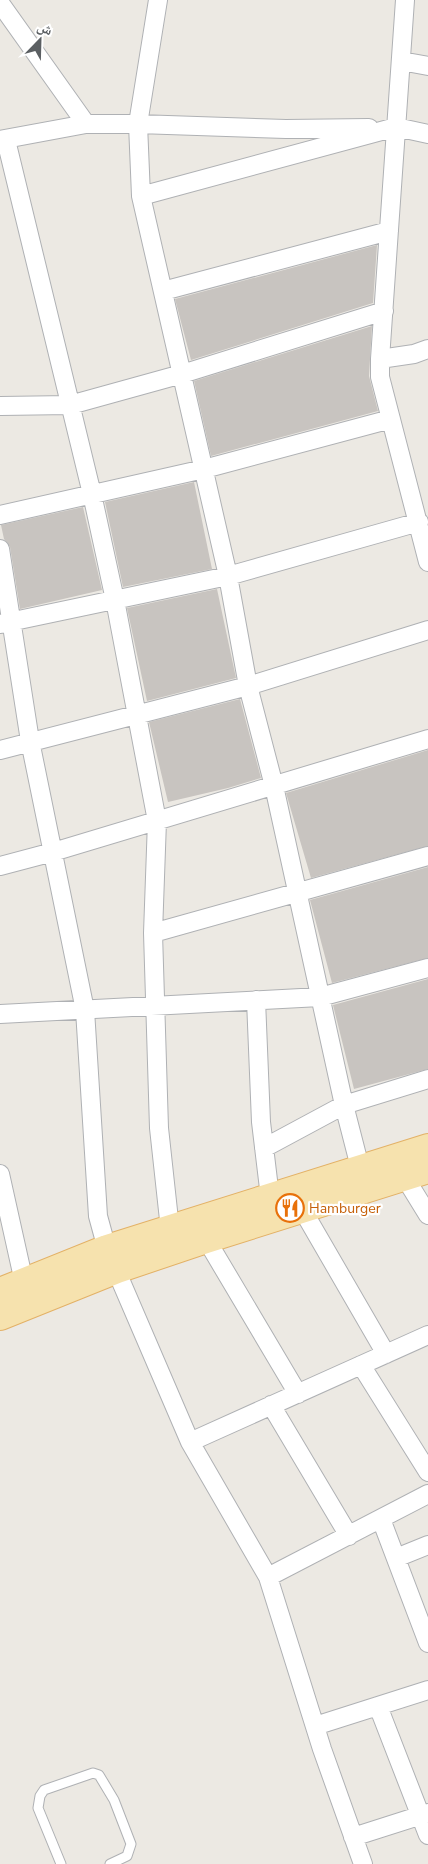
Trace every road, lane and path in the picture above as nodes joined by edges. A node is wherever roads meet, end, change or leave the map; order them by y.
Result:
1 (158, 0) edge
2 (405, 0) edge
3 (0, 3) edge
4 (401, 61) junction
5 (428, 66) edge
6 (86, 124) junction
7 (138, 124) junction
8 (396, 127) junction
9 (428, 134) edge
10 (3, 140) edge
11 (141, 196) junction
12 (389, 231) junction
13 (163, 291) junction
14 (384, 311) junction
15 (428, 349) edge
16 (380, 359) junction
17 (182, 374) junction
18 (70, 405) junction
19 (0, 406) edge
20 (391, 419) junction
21 (204, 469) junction
22 (92, 494) junction
23 (0, 515) edge
24 (419, 522) junction
25 (0, 549) edge
26 (428, 562) edge
27 (228, 576) junction
28 (115, 600) junction
29 (6, 623) edge
30 (428, 630) edge
31 (248, 686) junction
32 (138, 714) junction
33 (428, 739) edge
34 (30, 741) junction
35 (0, 750) edge
36 (274, 786) junction
37 (157, 821) junction
38 (53, 852) junction
39 (428, 856) edge
40 (0, 866) edge
41 (297, 894) junction
42 (153, 933) junction
43 (428, 968) edge
44 (320, 997) junction
45 (256, 1000) junction
46 (156, 1006) junction
47 (85, 1010) junction
48 (0, 1014) edge
49 (428, 1079) edge
50 (344, 1105) junction
51 (264, 1148) junction
52 (428, 1148) edge
53 (416, 1172) edge
54 (0, 1174) edge
55 (363, 1179) junction
56 (270, 1197) junction
57 (302, 1209) junction
58 (428, 1215) edge
59 (170, 1229) junction
60 (206, 1239) junction
61 (112, 1259) junction
62 (12, 1287) edge
63 (0, 1316) edge
64 (428, 1335) edge
65 (386, 1354) junction
66 (361, 1365) junction
67 (298, 1394) junction
68 (271, 1405) junction
69 (190, 1442) junction
70 (428, 1472) edge
71 (428, 1494) edge
72 (381, 1519) junction
73 (349, 1536) junction
74 (428, 1545) edge
75 (396, 1558) junction
76 (268, 1577) junction
77 (428, 1642) edge
78 (428, 1690) edge
79 (378, 1706) junction
80 (315, 1726) junction
81 (424, 1814) edge
82 (428, 1835) edge
83 (353, 1837) junction
84 (61, 1864) edge
85 (110, 1864) edge
86 (363, 1864) edge

1 - 7 street
2 - 4 street
3 - 6 street
4 - 5 street
4 - 8 street
6 - 7 street
6 - 10 street
7 - 8 street
7 - 11 street
8 - 9 street
8 - 11 street
8 - 12 street
10 - 18 street
11 - 13 street
12 - 13 street
12 - 14 street
13 - 17 street
14 - 16 street
14 - 17 street
15 - 16 street
16 - 20 street
17 - 18 street
17 - 21 street
18 - 19 street
18 - 22 street
20 - 21 street
20 - 24 street
21 - 22 street
21 - 27 street
22 - 23 street
22 - 28 street
24 - 26 street
24 - 27 street
25 - 29 street
27 - 28 street
27 - 31 street
28 - 29 street
28 - 32 street
29 - 34 street
30 - 31 street
31 - 32 street
31 - 36 street
32 - 34 street
32 - 37 street
33 - 36 street
34 - 35 street
34 - 38 street
36 - 37 street
36 - 41 street
37 - 38 street
37 - 42 street
38 - 40 street
38 - 47 street
39 - 41 street
41 - 42 street
41 - 44 street
42 - 46 street
43 - 44 street
44 - 45 street
44 - 50 street
45 - 46 street
45 - 51 street
46 - 47 street
46 - 59 street
47 - 48 street
47 - 61 street
49 - 50 street
50 - 51 street
50 - 55 street
51 - 56 street
52 - 55 main road
53 - 55 main road
53 - 58 street
54 - 62 street
55 - 56 main road
55 - 57 main road
56 - 59 main road
57 - 60 main road
57 - 65 street
59 - 61 main road
60 - 61 main road
60 - 67 street
61 - 62 main road
61 - 63 main road
61 - 69 street
64 - 65 street
65 - 66 street
66 - 67 street
66 - 70 street
67 - 68 street
68 - 69 street
68 - 73 street
69 - 76 street
71 - 72 street
72 - 73 street
72 - 75 street
73 - 76 street
74 - 75 street
75 - 77 street
76 - 80 street
78 - 79 street
79 - 80 street
79 - 81 street
80 - 83 street
81 - 82 street
81 - 83 street
83 - 86 street
84 - 85 lane

